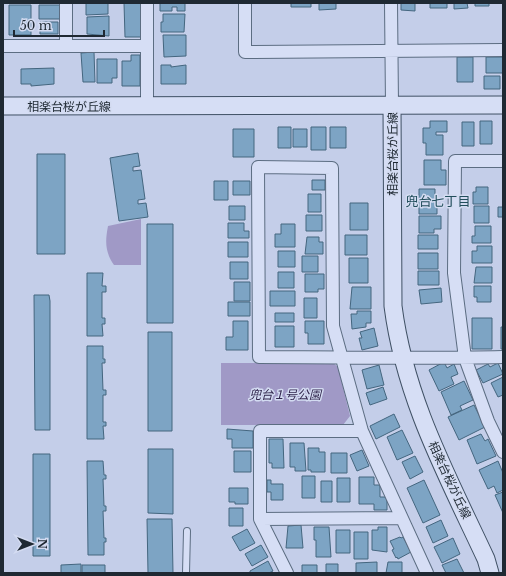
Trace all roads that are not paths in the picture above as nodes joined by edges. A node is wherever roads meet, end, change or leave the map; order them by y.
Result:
1 (66, 3) edge
2 (147, 3) edge
3 (245, 3) edge
4 (391, 3) edge
5 (3, 46) edge
6 (66, 46) junction
7 (147, 46) junction
8 (391, 50) junction
9 (503, 50) edge
10 (392, 105) junction
11 (503, 105) edge
12 (3, 106) edge
13 (148, 106) junction
14 (503, 161) edge
15 (342, 357) junction
16 (503, 357) edge
17 (402, 358) junction
18 (464, 358) junction
19 (362, 431) junction
20 (503, 452) edge
21 (401, 518) junction
22 (260, 519) junction
23 (187, 531) dead end
24 (186, 573) edge
25 (287, 573) edge
26 (427, 573) edge
27 (490, 573) edge

1 - 6 street
2 - 7 street
3 - 8 street
4 - 8 street
5 - 6 street
6 - 7 street
7 - 13 street
8 - 9 street
8 - 10 street
10 - 11 main road
10 - 13 main road, 相楽台桜が丘線
10 - 17 main road, 相楽台桜が丘線
12 - 13 main road, 相楽台桜が丘線
14 - 18 street
15 - 15 street
15 - 17 street
15 - 19 street
16 - 18 street
17 - 18 street
17 - 27 main road, 相楽台桜が丘線
18 - 20 street
19 - 21 street
19 - 22 street
21 - 22 street
21 - 26 street
22 - 25 street
23 - 24 lane

